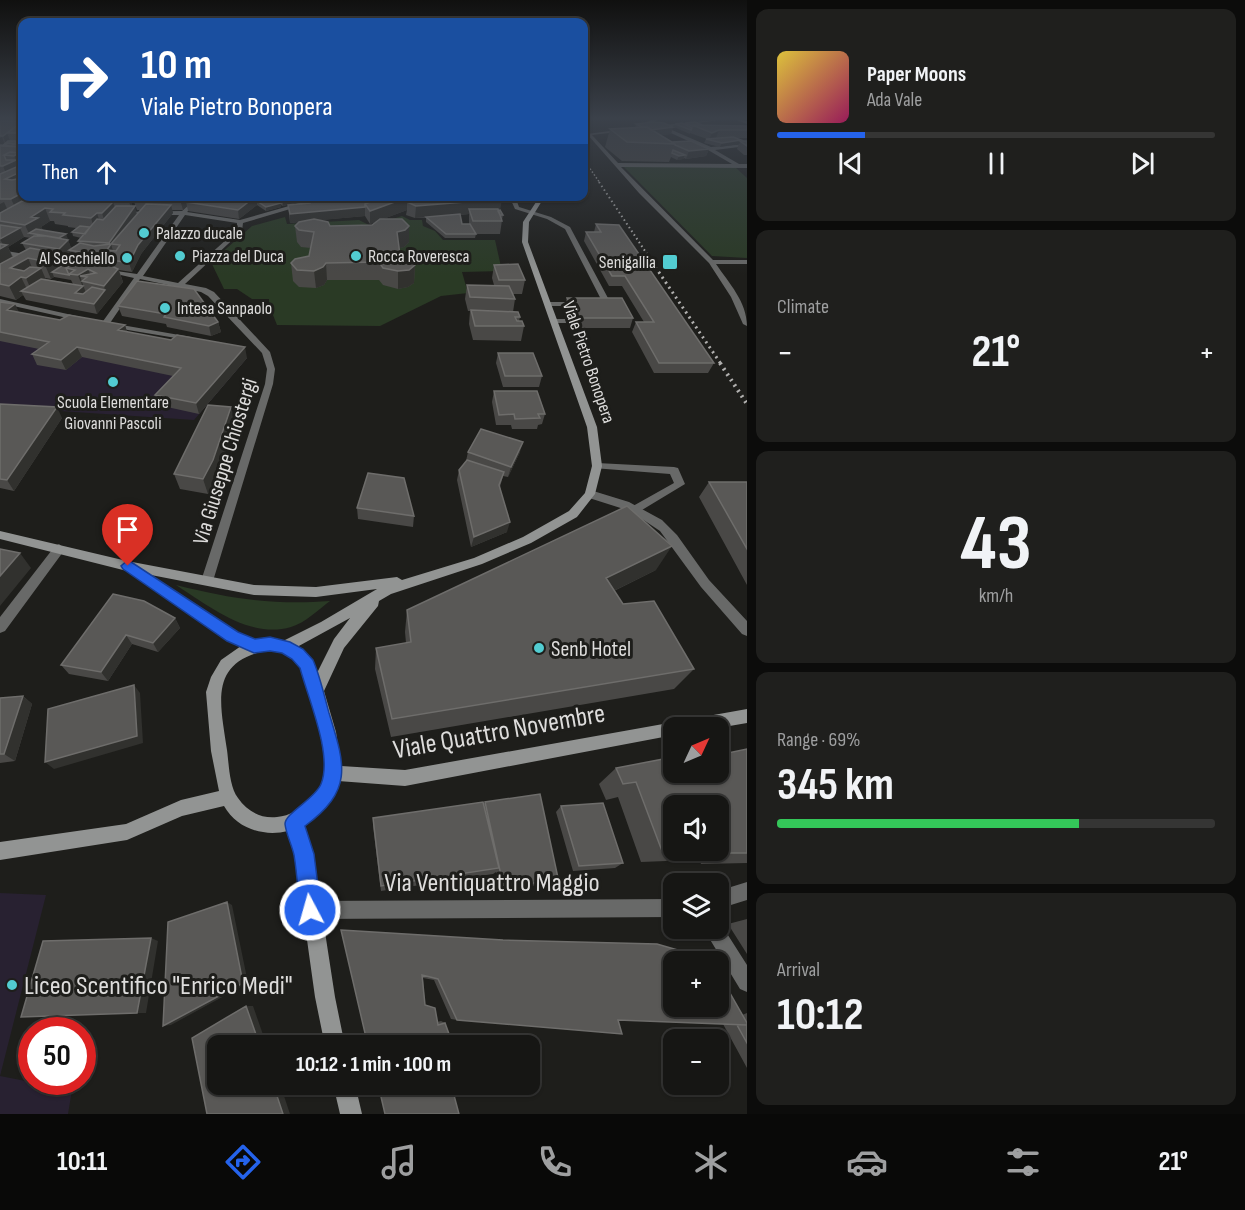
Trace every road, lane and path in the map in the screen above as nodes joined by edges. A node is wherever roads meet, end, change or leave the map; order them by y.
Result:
1 (624, 171) edge
2 (197, 201) edge
3 (302, 201) edge
4 (308, 201) edge
5 (514, 201) edge
6 (539, 201) edge
7 (305, 203) junction
8 (183, 212) junction
9 (113, 213) edge
10 (530, 213) junction
11 (242, 226) junction
12 (0, 252) edge
13 (711, 262) junction
14 (747, 262) edge
15 (26, 263) edge
16 (94, 268) edge
17 (140, 278) junction
18 (179, 286) junction
19 (0, 301) edge
20 (548, 304) junction
21 (587, 304) edge
22 (597, 304) edge
23 (607, 304) junction
24 (554, 321) junction
25 (105, 324) junction
26 (747, 324) edge
27 (196, 340) edge
28 (597, 466) junction
29 (590, 494) junction
30 (637, 509) junction
31 (0, 535) edge
32 (59, 549) junction
33 (128, 566) junction
34 (207, 581) junction
35 (413, 581) junction
36 (380, 594) junction
37 (0, 627) edge
38 (747, 630) edge
39 (254, 646) junction
40 (285, 647) junction
41 (316, 692) junction
42 (747, 716) edge
43 (729, 719) edge
44 (663, 730) edge
45 (333, 773) junction
46 (228, 797) junction
47 (294, 823) junction
48 (0, 851) edge
49 (747, 891) edge
50 (729, 897) edge
51 (663, 908) edge
52 (310, 910) junction
53 (719, 939) edge
54 (747, 982) edge
55 (333, 1035) edge
56 (347, 1095) edge
57 (351, 1114) edge

1 - 13 street
2 - 8 street
3 - 7 street
4 - 7 street
5 - 10 street
6 - 10 main road, Viale Pietro Bonopera
7 - 11 street
8 - 9 street
8 - 11 street
8 - 17 street
10 - 20 main road, Viale Pietro Bonopera
10 - 23 street
11 - 18 street
12 - 15 street
13 - 14 street
13 - 26 street
16 - 17 street
17 - 18 street
17 - 25 street
18 - 34 street, Via Giuseppe Chiostergi
19 - 25 street
20 - 21 street
20 - 24 main road, Viale Pietro Bonopera
22 - 23 street
23 - 24 street
24 - 28 main road, Viale Pietro Bonopera
25 - 27 street
28 - 29 main road, Viale Pietro Bonopera
28 - 30 street
29 - 30 street
29 - 35 main road, Viale Pietro Bonopera
30 - 38 street
31 - 32 main road, Viale Pietro Bonopera
32 - 33 main road, Viale Pietro Bonopera
32 - 37 street
33 - 34 main road, Viale Pietro Bonopera
33 - 39 main road
34 - 35 main road, Viale Pietro Bonopera
35 - 36 main road, Viale Pietro Bonopera
36 - 40 main road, Viale Pietro Bonopera
36 - 41 main road, Viale Pietro Bonopera
39 - 40 main road, Viale Pietro Bonopera
39 - 46 main road
40 - 41 main road
41 - 45 main road
42 - 43 main road, Viale Quattro Novembre
44 - 45 main road, Viale Quattro Novembre
45 - 47 main road
46 - 47 main road
46 - 48 main road
47 - 52 main road
49 - 50 street
51 - 52 street, Via Ventiquattro Maggio
52 - 55 main road
53 - 54 street
56 - 57 main road

